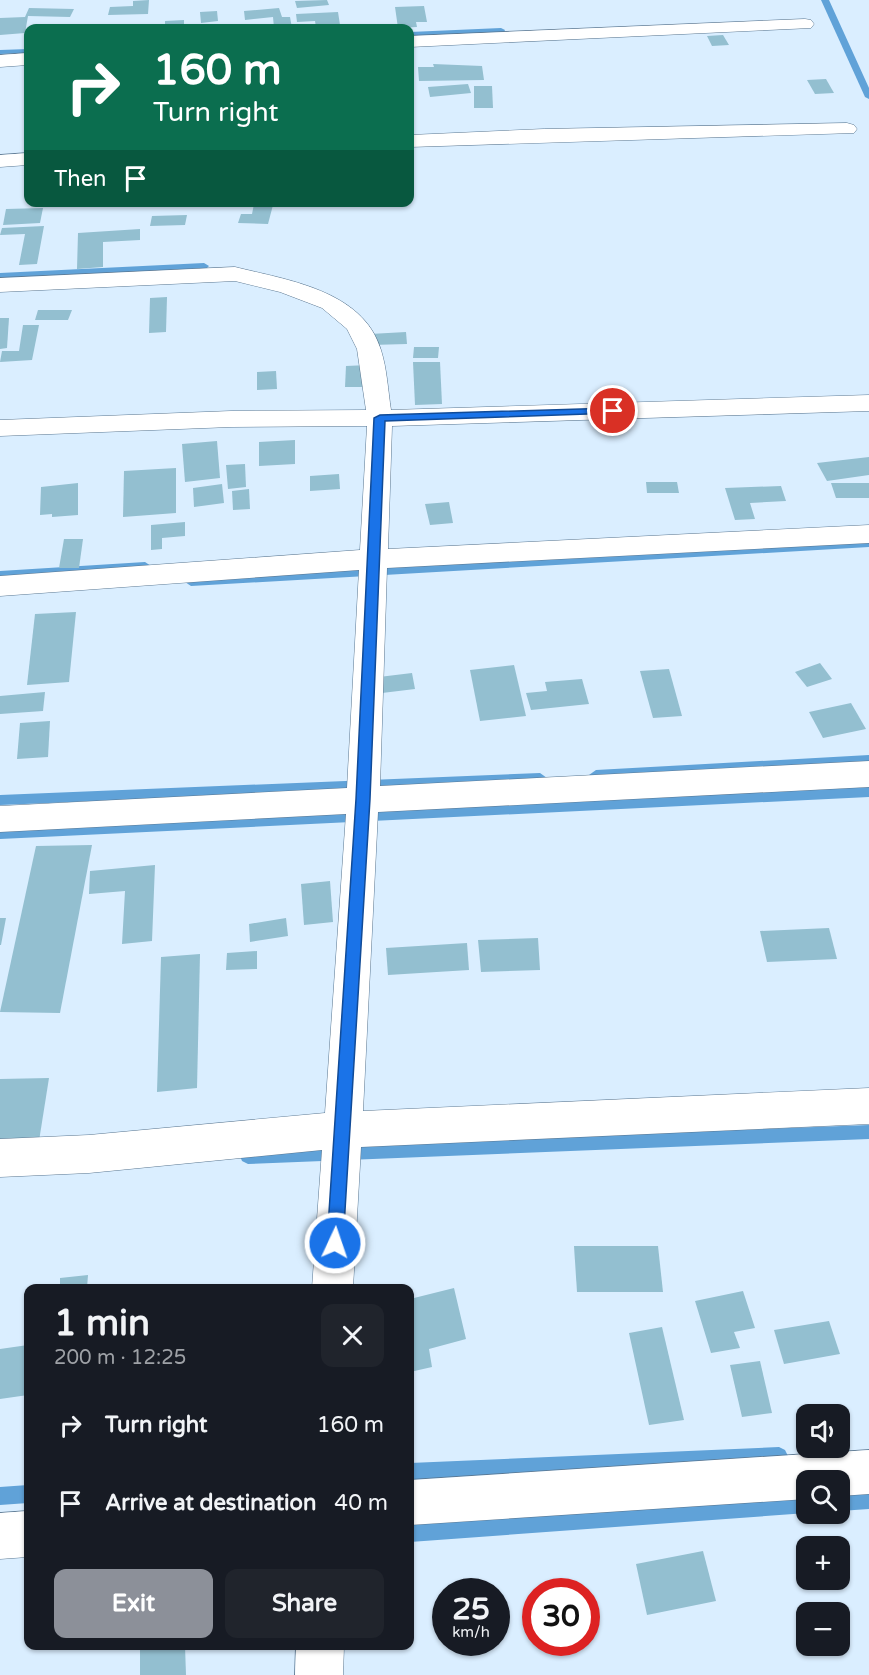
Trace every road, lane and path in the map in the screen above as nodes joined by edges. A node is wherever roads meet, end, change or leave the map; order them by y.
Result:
1 (805, 24) dead end
2 (414, 42) edge
3 (24, 59) edge
4 (0, 61) edge
5 (847, 129) dead end
6 (414, 141) edge
7 (24, 159) edge
8 (0, 161) edge
9 (0, 285) edge
10 (869, 403) edge
11 (380, 418) junction
12 (0, 428) edge
13 (869, 534) edge
14 (372, 559) junction
15 (0, 586) edge
16 (869, 774) edge
17 (363, 799) junction
18 (0, 819) edge
19 (869, 1106) edge
20 (341, 1130) junction
21 (0, 1158) edge
22 (333, 1284) edge
23 (869, 1472) edge
24 (414, 1503) edge
25 (24, 1534) edge
26 (0, 1536) edge
27 (320, 1650) edge
28 (320, 1675) edge

1 - 2 street
3 - 4 street
5 - 6 street
7 - 8 street
9 - 11 street
10 - 11 street
11 - 12 street
11 - 14 street
13 - 14 street
14 - 15 street
14 - 17 street
16 - 17 street
17 - 18 street
17 - 20 street
19 - 20 street
20 - 21 street
20 - 22 street
23 - 24 street
25 - 26 street
27 - 28 street

